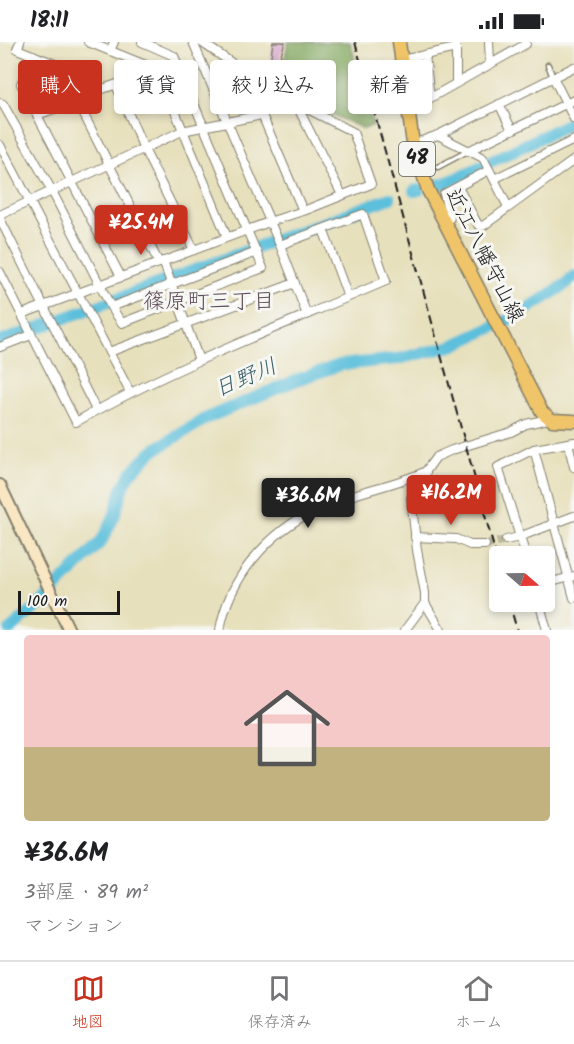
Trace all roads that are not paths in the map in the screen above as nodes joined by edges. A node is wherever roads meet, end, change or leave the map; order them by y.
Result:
1 (20, 42) edge
2 (88, 42) edge
3 (114, 42) edge
4 (142, 42) edge
5 (193, 42) edge
6 (201, 42) edge
7 (399, 42) edge
8 (489, 42) edge
9 (526, 42) edge
10 (456, 45) edge
11 (110, 51) junction
12 (33, 55) junction
13 (425, 55) junction
14 (46, 60) edge
15 (133, 60) edge
16 (227, 60) edge
17 (402, 60) joint
18 (426, 60) edge
19 (490, 64) junction
20 (548, 65) dead end
21 (574, 67) edge
22 (554, 77) junction
23 (456, 83) junction
24 (432, 97) edge
25 (570, 102) edge
26 (0, 103) edge
27 (499, 104) junction
28 (40, 114) edge
29 (83, 114) edge
30 (129, 114) edge
31 (176, 114) edge
32 (301, 114) edge
33 (316, 114) edge
34 (409, 114) edge
35 (37, 115) junction
36 (262, 115) joint
37 (573, 117) edge
38 (227, 122) junction
39 (204, 127) junction
40 (512, 130) junction
41 (183, 131) junction
42 (438, 135) junction
43 (574, 140) edge
44 (413, 144) junction
45 (0, 146) edge
46 (144, 149) junction
47 (468, 151) junction
48 (574, 160) edge
49 (108, 165) junction
50 (438, 166) dead end
51 (487, 166) junction
52 (494, 179) junction
53 (72, 182) junction
54 (458, 187) junction
55 (52, 191) junction
56 (342, 195) junction
57 (30, 201) junction
58 (508, 207) junction
59 (303, 212) junction
60 (0, 217) edge
61 (269, 222) junction
62 (445, 222) junction
63 (323, 229) junction
64 (247, 230) junction
65 (227, 237) junction
66 (278, 241) junction
67 (255, 249) junction
68 (194, 250) junction
69 (161, 262) junction
70 (0, 272) edge
71 (120, 277) junction
72 (170, 280) junction
73 (295, 284) junction
74 (101, 285) junction
75 (77, 293) junction
76 (348, 297) junction
77 (178, 302) junction
78 (110, 303) junction
79 (44, 306) junction
80 (22, 314) junction
81 (308, 315) junction
82 (186, 323) junction
83 (29, 332) junction
84 (0, 347) edge
85 (109, 352) junction
86 (199, 360) junction
87 (130, 392) junction
88 (96, 410) junction
89 (545, 415) junction
90 (574, 422) edge
91 (571, 442) edge
92 (534, 449) junction
93 (574, 467) edge
94 (426, 471) junction
95 (0, 485) edge
96 (574, 516) edge
97 (554, 523) junction
98 (415, 537) junction
99 (519, 537) junction
100 (506, 540) tunnel mouth
101 (485, 545) tunnel mouth
102 (522, 546) edge
103 (571, 577) edge
104 (555, 581) edge
105 (574, 598) edge
106 (425, 603) junction
107 (542, 612) edge
108 (69, 630) edge
109 (220, 630) edge
110 (405, 630) edge
111 (441, 630) edge
112 (547, 630) edge

1 - 12 street
2 - 11 street
3 - 11 street
4 - 39 street
5 - 38 street
6 - 16 street
7 - 17 main road, 近江八幡守山線 / 48
8 - 19 street
9 - 19 street
10 - 13 street
10 - 23 street
11 - 15 street
12 - 14 street
12 - 35 street
13 - 17 street
13 - 18 street
19 - 23 street
20 - 22 lane
21 - 22 street
22 - 25 street
22 - 27 street
23 - 24 street
25 - 37 street
25 - 40 street
26 - 55 street
27 - 40 street
27 - 42 street
28 - 35 street
29 - 49 street
30 - 46 street
31 - 41 street
32 - 56 street
33 - 56 street
34 - 44 main road, 近江八幡守山線 / 48
35 - 53 street
36 - 38 street
36 - 59 street
38 - 39 street
38 - 61 street
39 - 41 street
39 - 64 street
40 - 47 street
41 - 46 street
41 - 65 street
42 - 44 street
42 - 47 street
43 - 52 street
44 - 62 main road, 近江八幡守山線 / 48
45 - 57 street
46 - 49 street
46 - 68 street
47 - 50 lane
47 - 51 street
48 - 58 street
49 - 53 street
49 - 69 street
51 - 52 street
51 - 54 street
52 - 58 street
53 - 55 street
53 - 71 street
54 - 58 street
54 - 62 street
55 - 57 street
55 - 74 street
56 - 59 street
57 - 60 street
57 - 75 street
59 - 61 street
60 - 79 street
61 - 64 street
61 - 66 street
62 - 89 main road, 近江八幡守山線 / 48
63 - 66 street
63 - 76 street
63 - 76 street
64 - 65 street
64 - 67 street
65 - 68 street
66 - 73 street
67 - 72 street
67 - 77 street
68 - 69 street
69 - 71 street
69 - 72 street
70 - 80 street
71 - 74 street
72 - 77 street
72 - 78 street
73 - 81 street
73 - 82 street
74 - 75 street
74 - 78 street
75 - 79 street
75 - 85 street
76 - 81 street
77 - 78 street
77 - 82 street
79 - 80 street
79 - 88 street
80 - 83 street
81 - 86 street
82 - 85 street
82 - 86 street
83 - 84 street
83 - 88 street
85 - 87 street
86 - 87 street
87 - 88 street
89 - 90 main road
89 - 94 street
91 - 92 street
91 - 93 street
92 - 97 street
92 - 99 street
94 - 98 street
94 - 109 street
95 - 108 street
96 - 97 street
97 - 99 street
97 - 103 street
98 - 101 street
98 - 106 street
99 - 100 street
99 - 102 street
103 - 104 street
103 - 105 street
106 - 110 street
106 - 111 street
107 - 112 street

